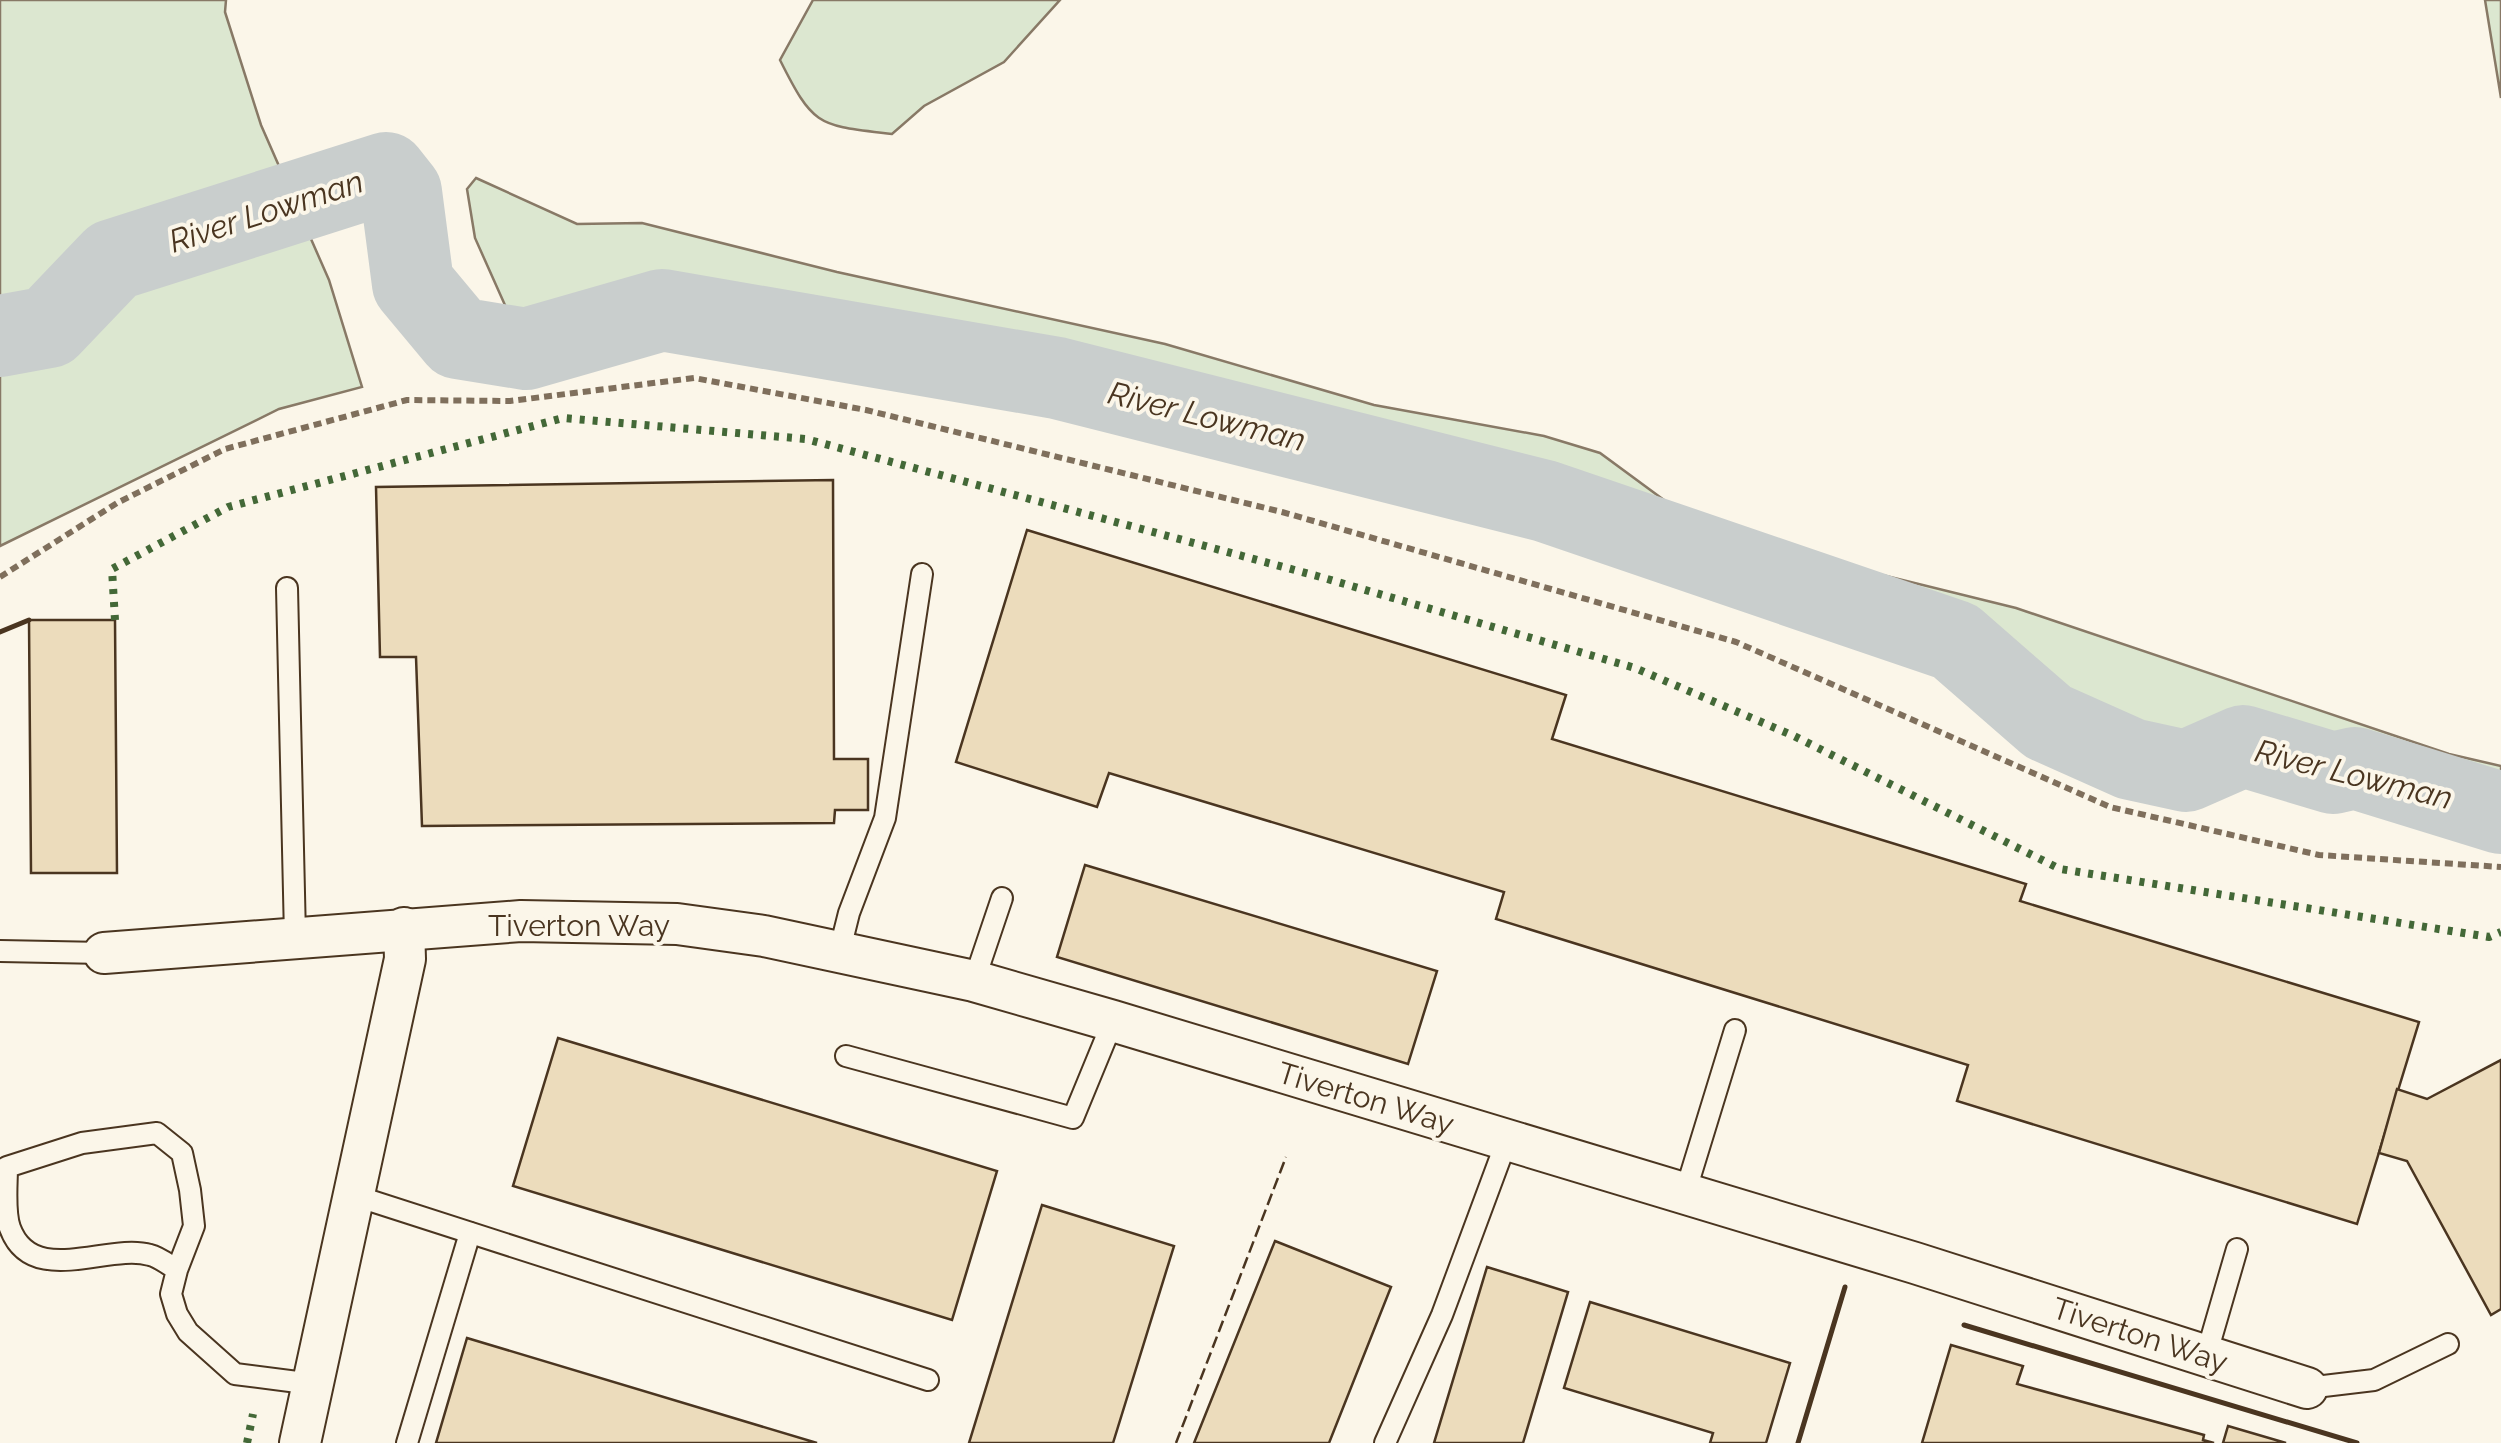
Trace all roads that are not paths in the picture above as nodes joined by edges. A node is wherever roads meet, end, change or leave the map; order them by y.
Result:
1 (922, 574) dead end
2 (287, 588) dead end
3 (1002, 898) dead end
4 (404, 928) junction
5 (295, 936) junction
6 (0, 951) edge
7 (104, 953) joint
8 (839, 953) junction
9 (974, 982) junction
10 (1113, 1021) junction
11 (1735, 1030) dead end
12 (846, 1056) dead end
13 (1506, 1140) junction
14 (1685, 1193) junction
15 (356, 1196) junction
16 (470, 1233) junction
17 (2237, 1250) dead end
18 (176, 1270) junction
19 (2448, 1344) dead end
20 (2206, 1356) junction
21 (928, 1380) dead end
22 (313, 1384) junction
23 (2307, 1388) joint
24 (300, 1443) edge
25 (407, 1443) edge
26 (1385, 1443) edge

1 - 8 lane
2 - 5 lane
3 - 9 lane
4 - 5 street, Tiverton Way
4 - 8 street, Tiverton Way
4 - 15 street
5 - 7 street, Tiverton Way
6 - 7 lane
8 - 9 street, Tiverton Way
9 - 10 street, Tiverton Way
10 - 12 lane
10 - 13 street, Tiverton Way
11 - 14 lane
13 - 14 street, Tiverton Way
13 - 26 lane
14 - 20 street, Tiverton Way
15 - 16 lane
15 - 22 street
16 - 21 lane
16 - 25 lane
17 - 20 lane
18 - 18 lane
18 - 22 lane
19 - 23 lane
20 - 23 street, Tiverton Way
22 - 24 street

